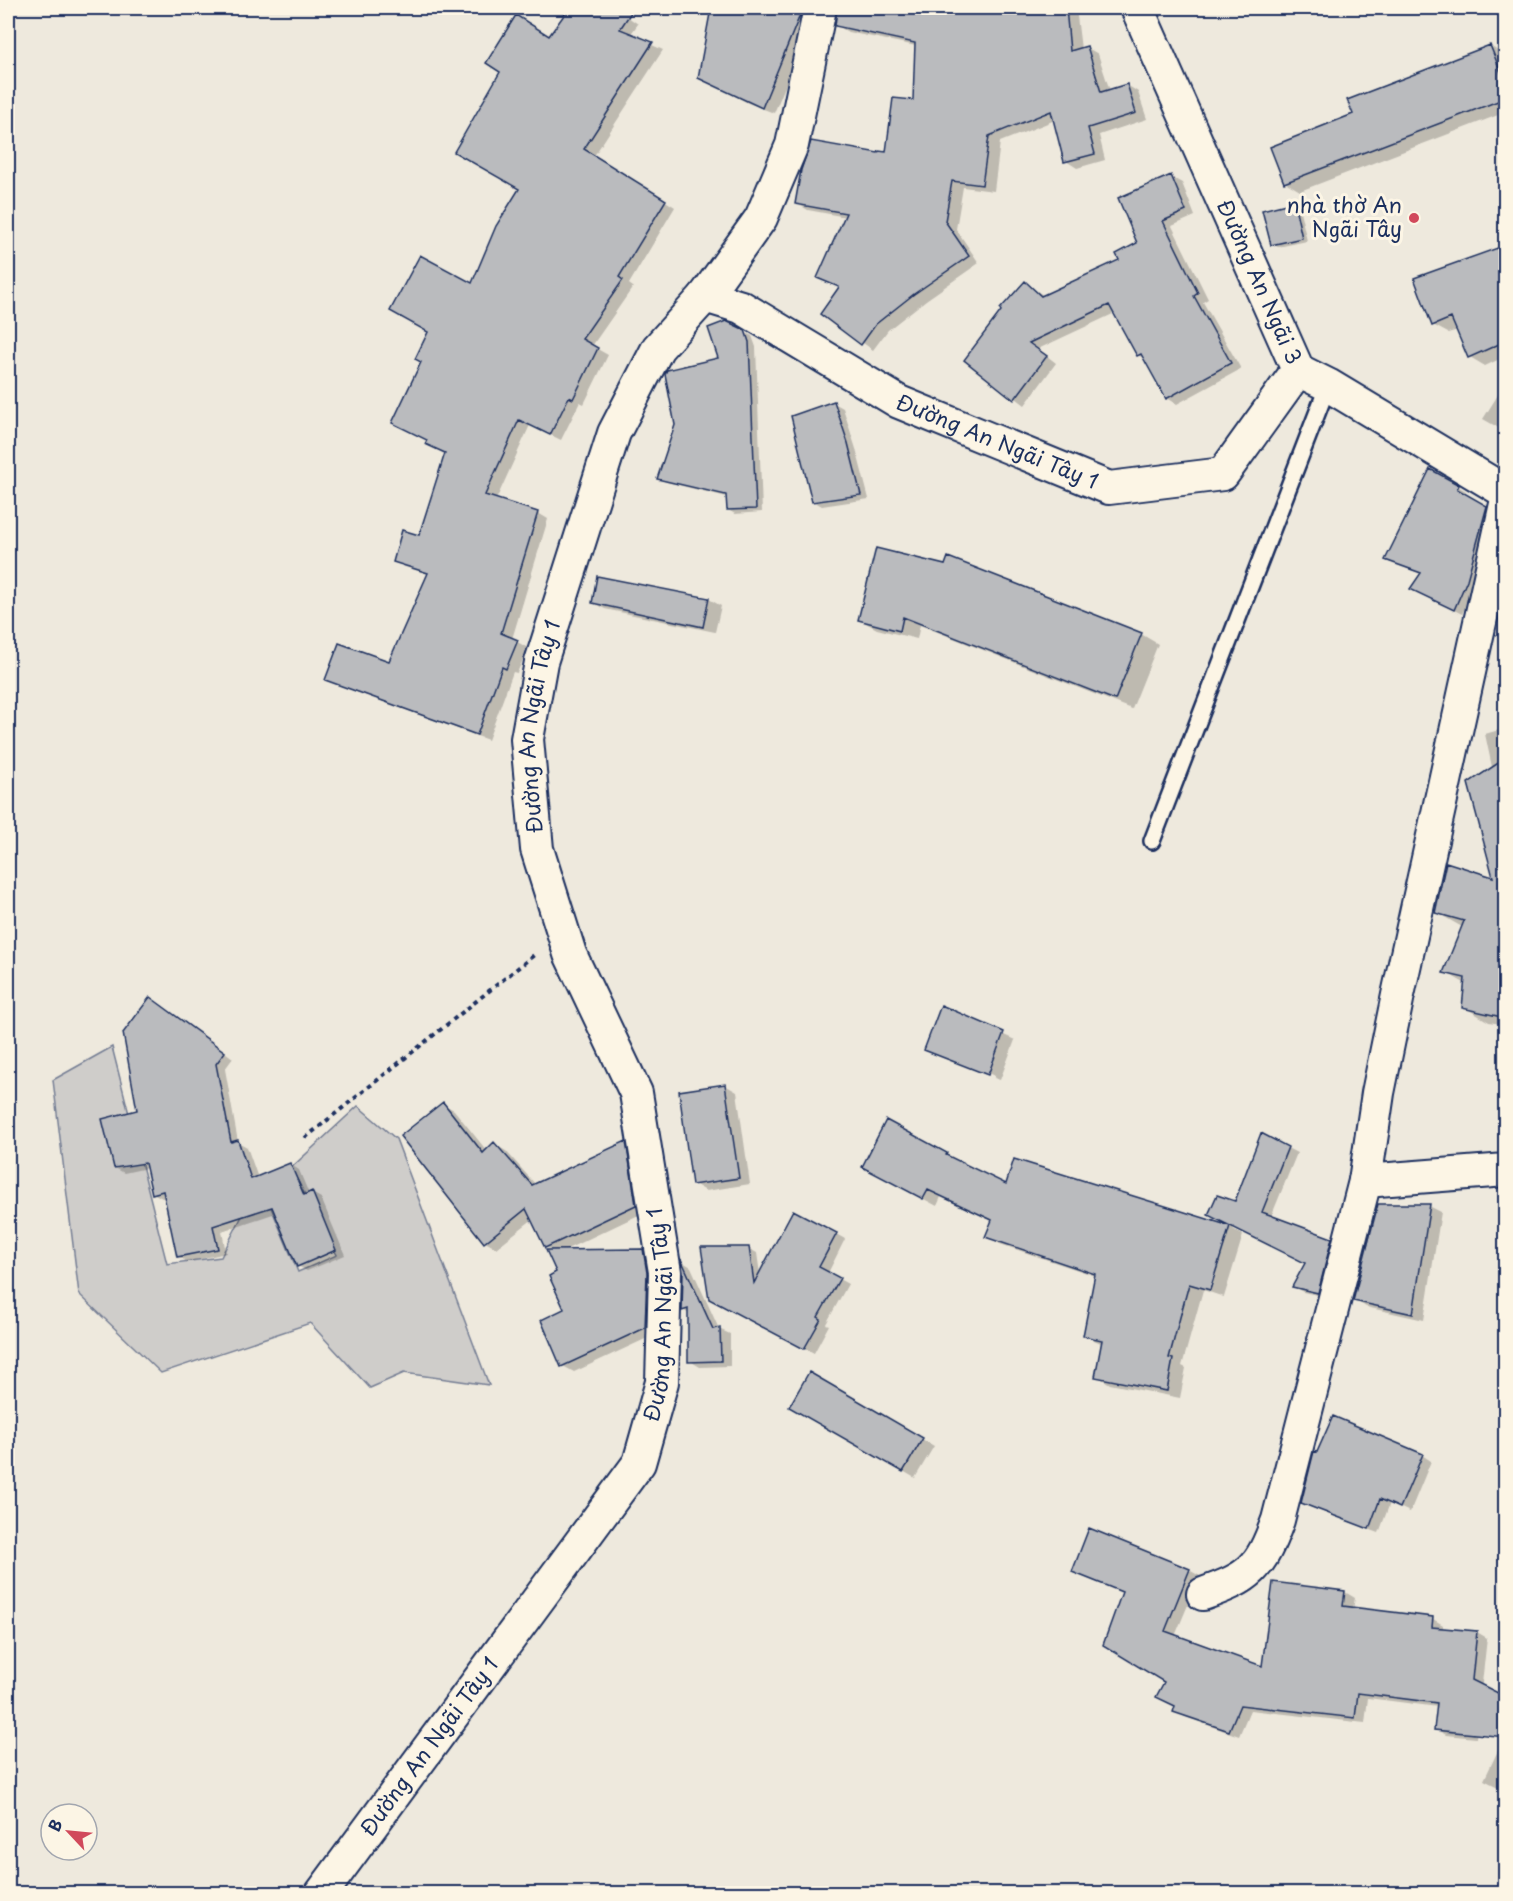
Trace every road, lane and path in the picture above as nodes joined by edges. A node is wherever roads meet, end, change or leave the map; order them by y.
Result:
1 (820, 8) edge
2 (1137, 8) edge
3 (705, 296) junction
4 (1298, 370) junction
5 (1328, 385) junction
6 (1506, 492) edge
7 (1506, 504) edge
8 (1152, 841) dead end
9 (562, 932) junction
10 (305, 1138) dead end
11 (1506, 1170) edge
12 (1365, 1181) junction
13 (1203, 1594) dead end
14 (321, 1893) edge

1 - 3 street, Đường An Ngãi Tây 1
2 - 4 street, Đường An Ngãi 3
3 - 4 street, Đường An Ngãi Tây 1
3 - 9 street, Đường An Ngãi Tây 1
4 - 5 street, Đường An Ngãi 3
5 - 6 street, Đường An Ngãi 3
5 - 8 lane
7 - 12 street
9 - 10 path
9 - 14 street, Đường An Ngãi Tây 1
11 - 12 street
12 - 13 street

